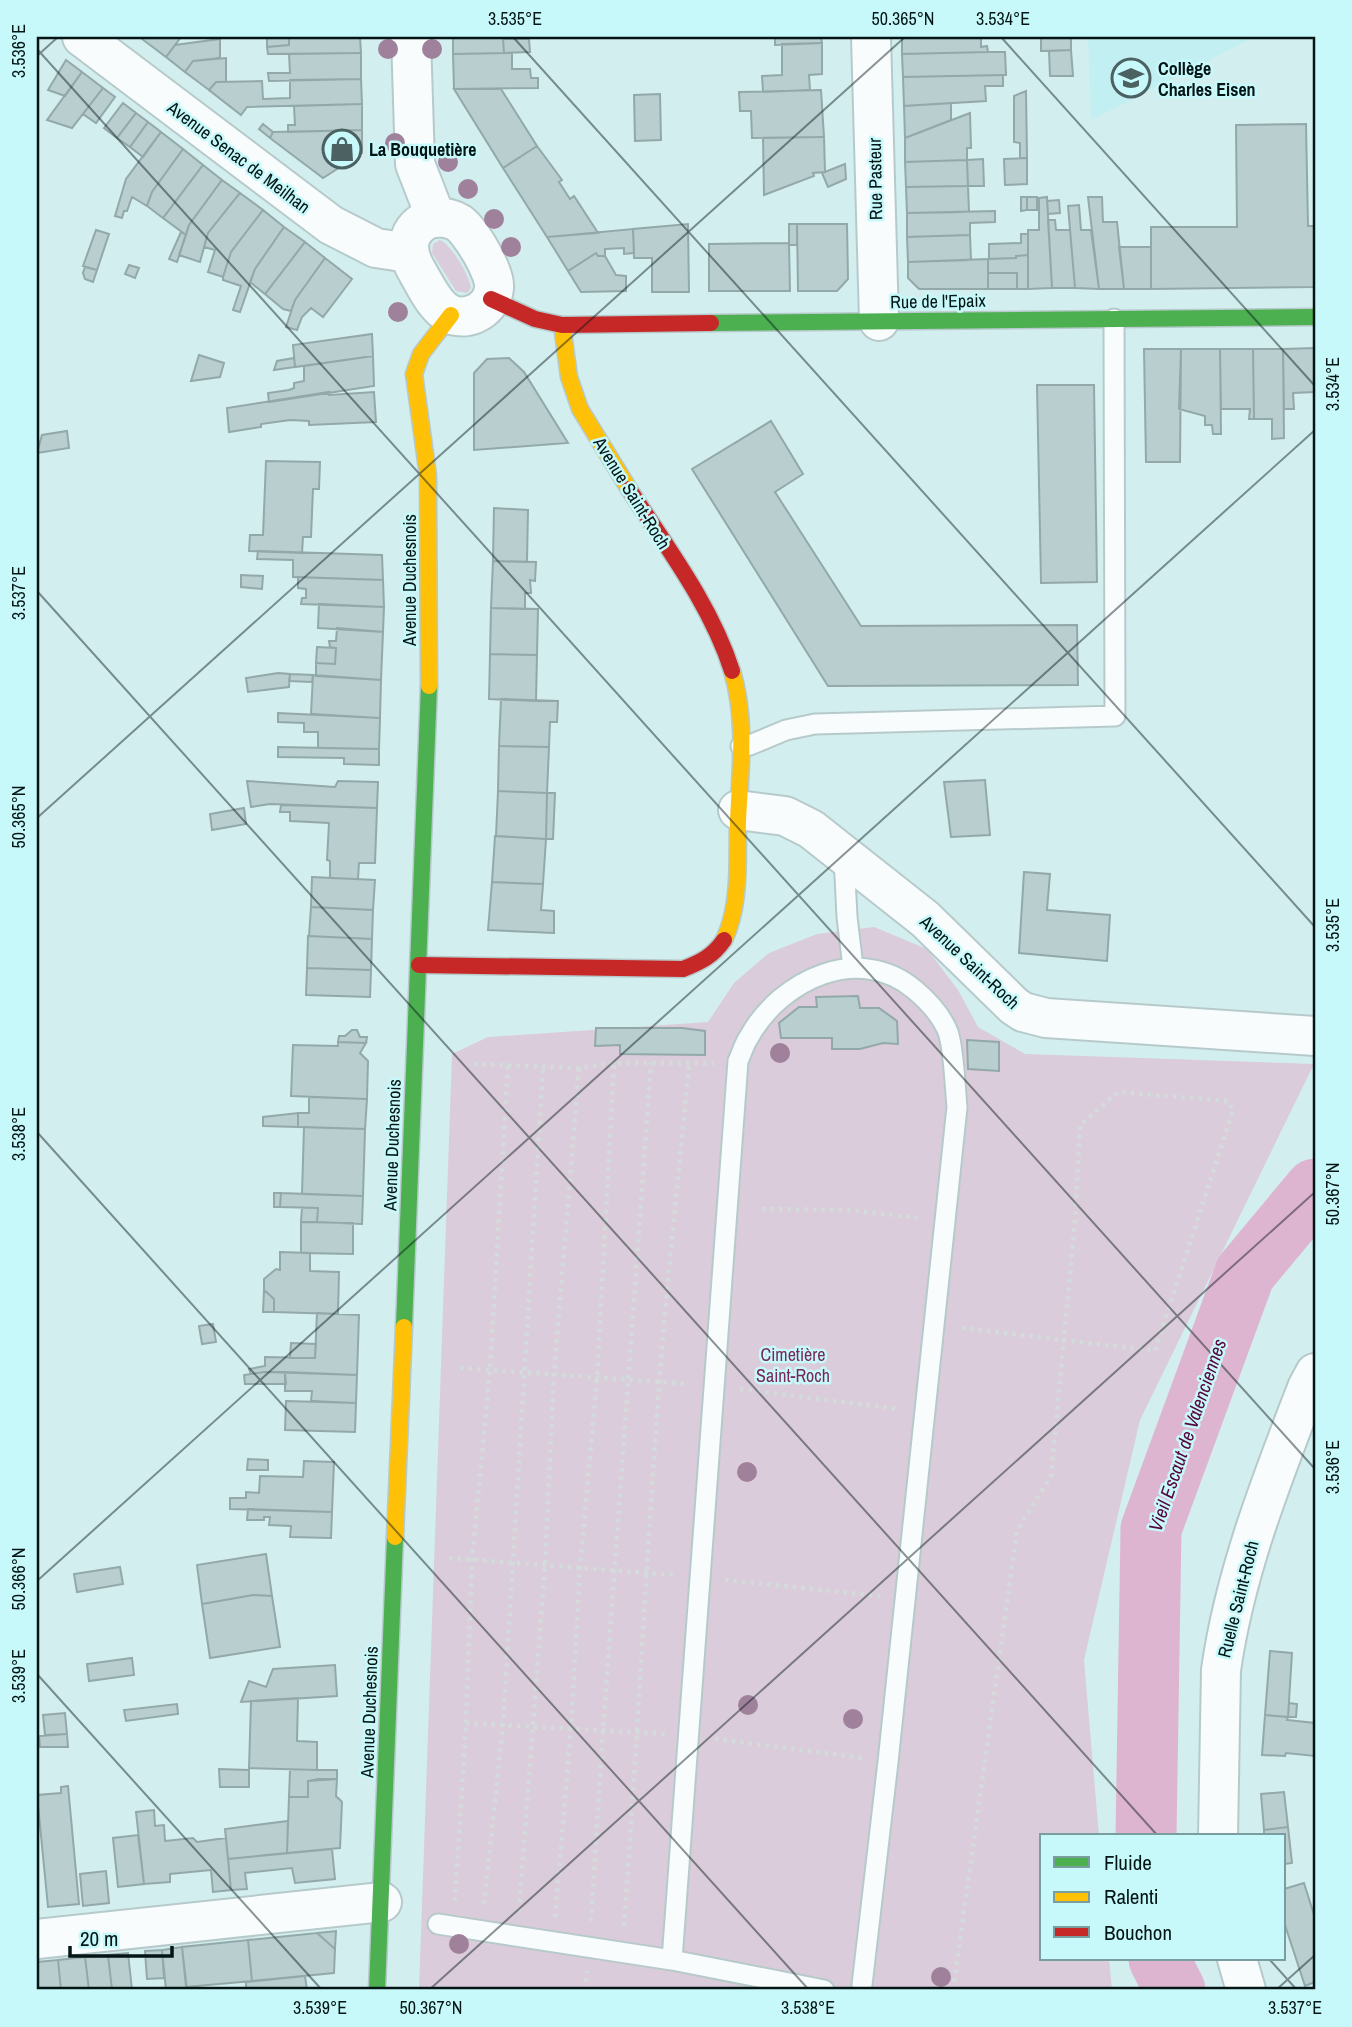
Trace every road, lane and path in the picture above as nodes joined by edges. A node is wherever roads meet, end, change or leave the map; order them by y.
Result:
1 (82, 37) edge
2 (411, 37) edge
3 (871, 37) edge
4 (436, 218) junction
5 (409, 253) junction
6 (491, 299) junction
7 (451, 315) junction
8 (1315, 317) edge
9 (1114, 319) junction
10 (879, 321) junction
11 (562, 325) junction
12 (741, 746) junction
13 (738, 810) junction
14 (844, 855) junction
15 (419, 965) junction
16 (853, 967) junction
17 (1315, 1036) edge
18 (738, 1061) junction
19 (614, 1063) junction
20 (651, 1063) junction
21 (474, 1064) dead end
22 (508, 1065) junction
23 (689, 1065) junction
24 (544, 1067) junction
25 (579, 1068) junction
26 (762, 1209) dead end
27 (945, 1221) junction
28 (934, 1325) junction
29 (1064, 1340) junction
30 (1315, 1373) edge
31 (1218, 1834) edge
32 (382, 1902) junction
33 (446, 1925) joint
34 (482, 1931) junction
35 (517, 1936) junction
36 (37, 1939) edge
37 (553, 1942) junction
38 (590, 1947) junction
39 (622, 1952) junction
40 (671, 1960) junction
41 (1237, 1960) edge
42 (859, 1988) edge
43 (377, 1990) edge
44 (824, 1990) edge
45 (953, 1990) edge
46 (1245, 1990) edge

1 - 5 street, Avenue Senac de Meilhan
2 - 4 street
3 - 10 street, Rue Pasteur
4 - 5 street
4 - 6 street
5 - 7 street
6 - 7 street
6 - 11 street
7 - 15 street, Avenue Duchesnois
8 - 9 street, Rue de l'Epaix
9 - 10 street, Rue de l'Epaix
9 - 12 lane
10 - 11 street, Rue de l'Epaix
11 - 12 street, Avenue Saint-Roch
12 - 13 street, Avenue Saint-Roch
13 - 14 street, Avenue Saint-Roch
13 - 15 street, Avenue Saint-Roch
14 - 16 lane
14 - 17 street, Avenue Saint-Roch
15 - 32 street, Avenue Duchesnois
16 - 18 lane
16 - 27 lane
18 - 23 path
18 - 40 lane
19 - 20 path
19 - 25 path
19 - 37 path
20 - 23 path
20 - 38 path
21 - 22 path
22 - 24 path
22 - 33 path
23 - 39 path
24 - 25 path
24 - 34 path
25 - 35 path
26 - 27 path
27 - 28 lane
28 - 29 path
28 - 42 lane
29 - 29 path
29 - 45 path
30 - 31 street, Ruelle Saint-Roch
32 - 36 street
32 - 43 street, Avenue Duchesnois
33 - 34 lane
34 - 35 lane
35 - 37 lane
37 - 38 lane
38 - 39 lane
39 - 40 lane
40 - 44 lane
41 - 46 street

